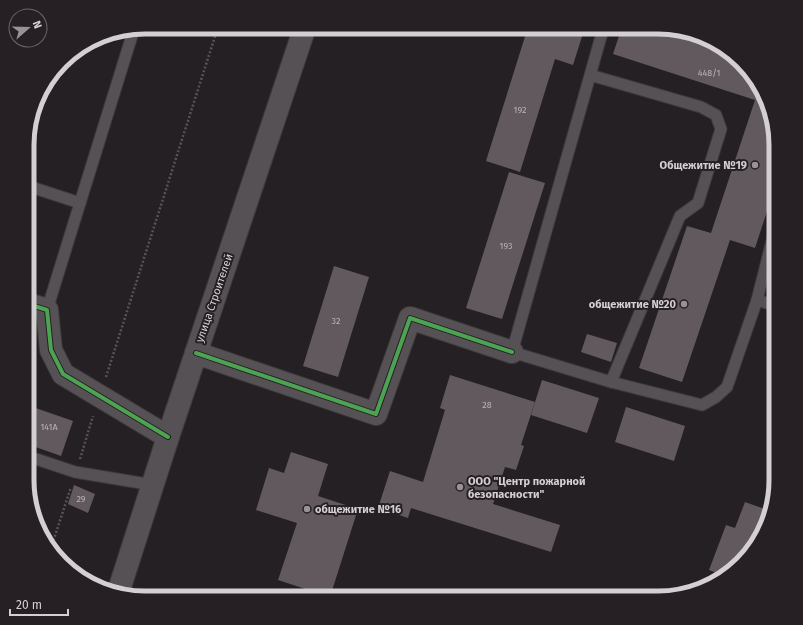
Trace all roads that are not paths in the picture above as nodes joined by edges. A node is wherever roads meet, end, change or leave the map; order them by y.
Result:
1 (303, 34) edge
2 (602, 34) edge
3 (132, 35) edge
4 (590, 75) junction
5 (34, 188) edge
6 (80, 203) junction
7 (769, 253) edge
8 (757, 300) junction
9 (769, 304) edge
10 (37, 307) edge
11 (512, 352) junction
12 (196, 353) junction
13 (611, 382) junction
14 (168, 437) junction
15 (34, 458) edge
16 (153, 485) junction
17 (120, 588) edge

1 - 12 main road, улица Строителей
2 - 4 lane
3 - 6 lane
4 - 11 lane
4 - 13 lane
5 - 6 lane
6 - 10 lane
7 - 8 lane
8 - 9 lane
8 - 13 lane
10 - 14 main road
11 - 12 main road
11 - 13 lane
12 - 14 main road, улица Строителей
14 - 16 main road, улица Строителей
15 - 16 lane
16 - 17 main road, улица Строителей

